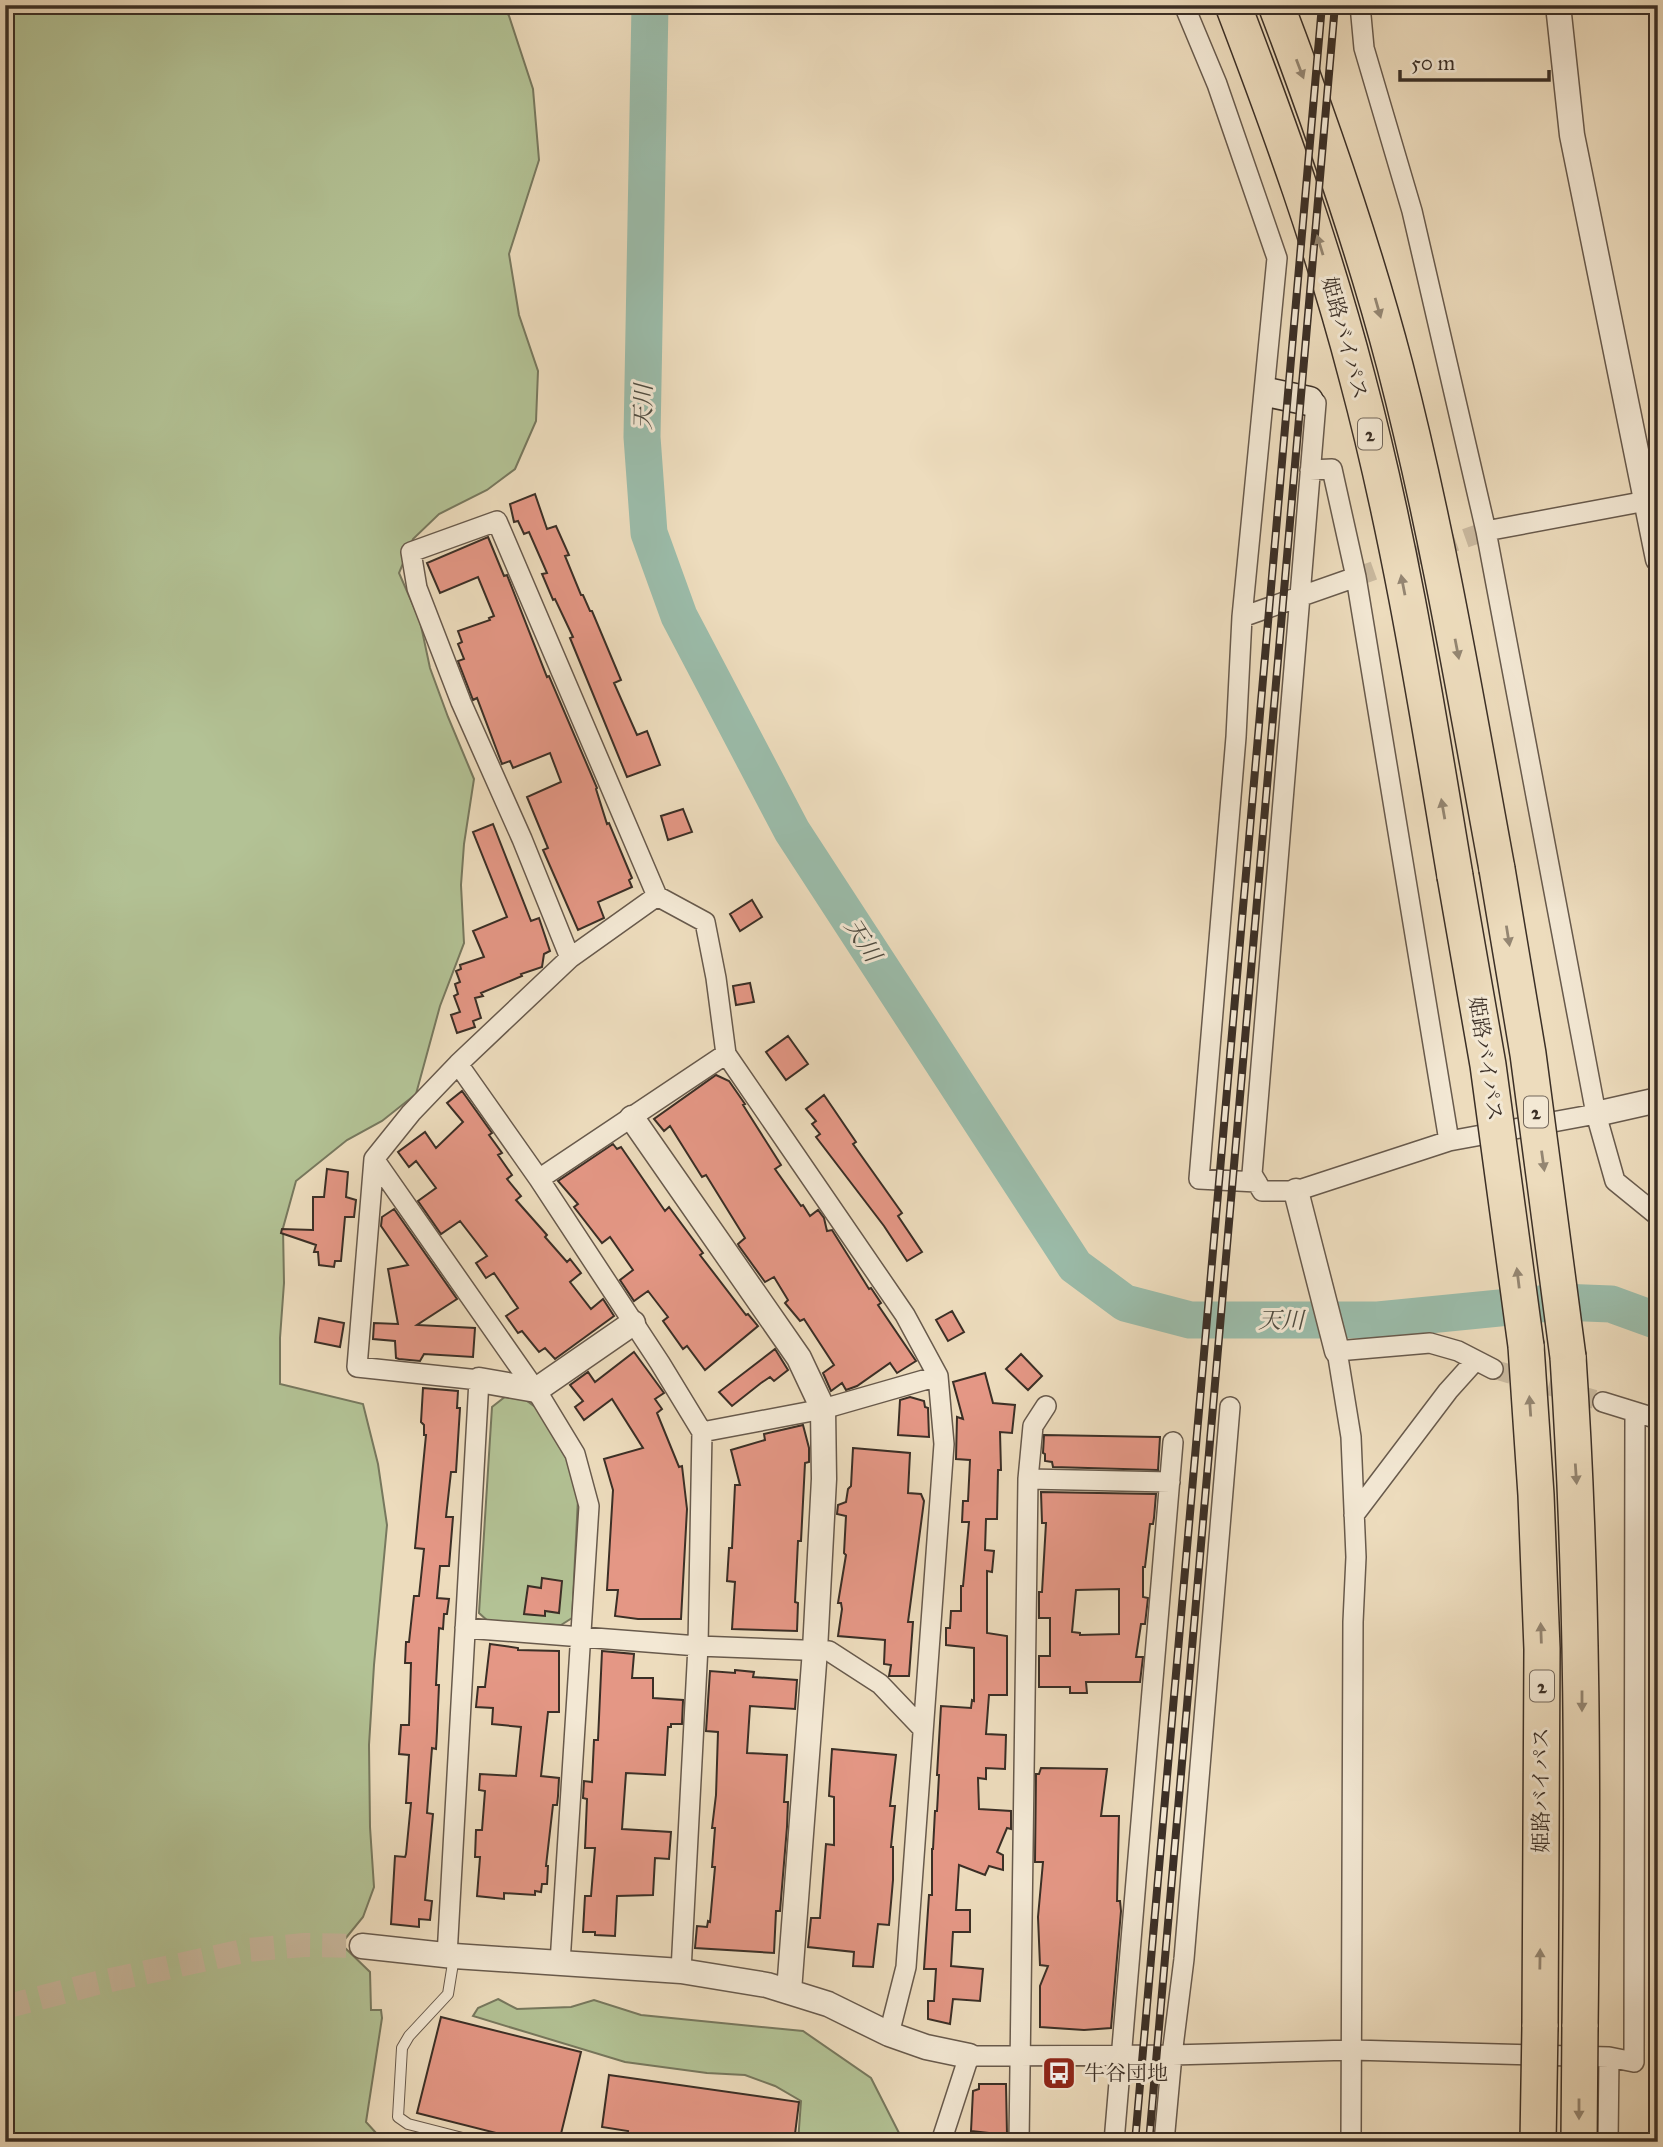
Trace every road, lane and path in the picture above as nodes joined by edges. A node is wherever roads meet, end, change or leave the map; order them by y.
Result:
1 (1184, 5) edge
2 (1233, 5) edge
3 (1276, 5) edge
4 (1360, 5) edge
5 (1558, 5) edge
6 (1271, 393) dead end
7 (1309, 401) joint
8 (1310, 470) junction
9 (1652, 500) edge
10 (1486, 531) junction
11 (1658, 559) edge
12 (1356, 577) junction
13 (1298, 597) junction
14 (1241, 617) junction
15 (657, 896) junction
16 (570, 958) junction
17 (726, 1054) junction
18 (458, 1064) junction
19 (1658, 1100) edge
20 (1597, 1114) junction
21 (632, 1118) junction
22 (1449, 1141) junction
23 (374, 1159) junction
24 (539, 1180) junction
25 (1257, 1182) junction
26 (1298, 1199) junction
27 (1658, 1216) edge
28 (634, 1324) junction
29 (1336, 1347) junction
30 (938, 1376) junction
31 (479, 1380) junction
32 (536, 1391) junction
33 (1603, 1402) tunnel mouth
34 (1046, 1406) dead end
35 (1230, 1407) dead end
36 (823, 1409) junction
37 (1635, 1412) junction
38 (1658, 1419) edge
39 (702, 1432) junction
40 (1173, 1442) dead end
41 (1028, 1479) junction
42 (1170, 1482) junction
43 (1354, 1515) junction
44 (465, 1628) junction
45 (580, 1638) junction
46 (698, 1646) junction
47 (815, 1650) junction
48 (922, 1728) junction
49 (362, 1947) tunnel mouth
50 (450, 1956) junction
51 (559, 1963) junction
52 (681, 1971) junction
53 (789, 1991) junction
54 (889, 2034) junction
55 (1352, 2050) junction
56 (1121, 2055) junction
57 (1172, 2055) junction
58 (969, 2056) junction
59 (1019, 2056) junction
60 (1609, 2057) junction
61 (478, 2142) edge
62 (941, 2142) edge
63 (1019, 2142) edge
64 (1114, 2142) edge
65 (1164, 2142) edge
66 (1351, 2142) edge
67 (1538, 2142) edge
68 (1579, 2142) edge
69 (1608, 2142) edge

1 - 14 street
67 -> 2 highway, 姫路バイパス / 2, bridge
3 -> 68 highway, 姫路バイパス / 2, bridge
4 - 10 street
5 - 9 street
6 - 7 main road
7 - 8 street
8 - 12 street
8 - 13 street
9 - 10 street
9 - 11 street
10 - 20 street
12 - 13 street
12 - 22 street
13 - 14 street
13 - 25 street
14 - 25 street
15 - 16 street
15 - 16 street
15 - 17 street
16 - 18 street
17 - 21 street
17 - 30 street
18 - 23 street
18 - 24 street
19 - 20 street
20 - 22 street
20 - 27 street
21 - 24 street
21 - 36 street
22 - 26 street
23 - 31 street
23 - 32 street
24 - 28 street
25 - 26 street
26 - 29 street
28 - 32 street
28 - 39 street
29 - 43 street
29 - 43 street
30 - 36 street
30 - 48 street
31 - 32 street
31 - 44 street
32 - 45 street
33 - 37 street
34 - 41 street
35 - 57 street
36 - 39 street
36 - 47 street
37 - 38 street
37 - 60 street
39 - 46 street
40 - 42 street
41 - 42 street
41 - 59 street
42 - 56 street
43 - 55 street
44 - 45 street
44 - 50 street
45 - 46 street
45 - 51 street
46 - 47 street
46 - 52 street
47 - 48 street
47 - 53 street
48 - 54 street
49 - 50 street
50 - 51 street
50 - 61 lane
51 - 52 street
52 - 53 street
53 - 54 street
54 - 58 street
55 - 57 street
55 - 60 street
55 - 66 street
56 - 57 street
56 - 59 street
56 - 64 street
57 - 65 street
58 - 59 street
58 - 62 street
59 - 63 street
60 - 69 street

